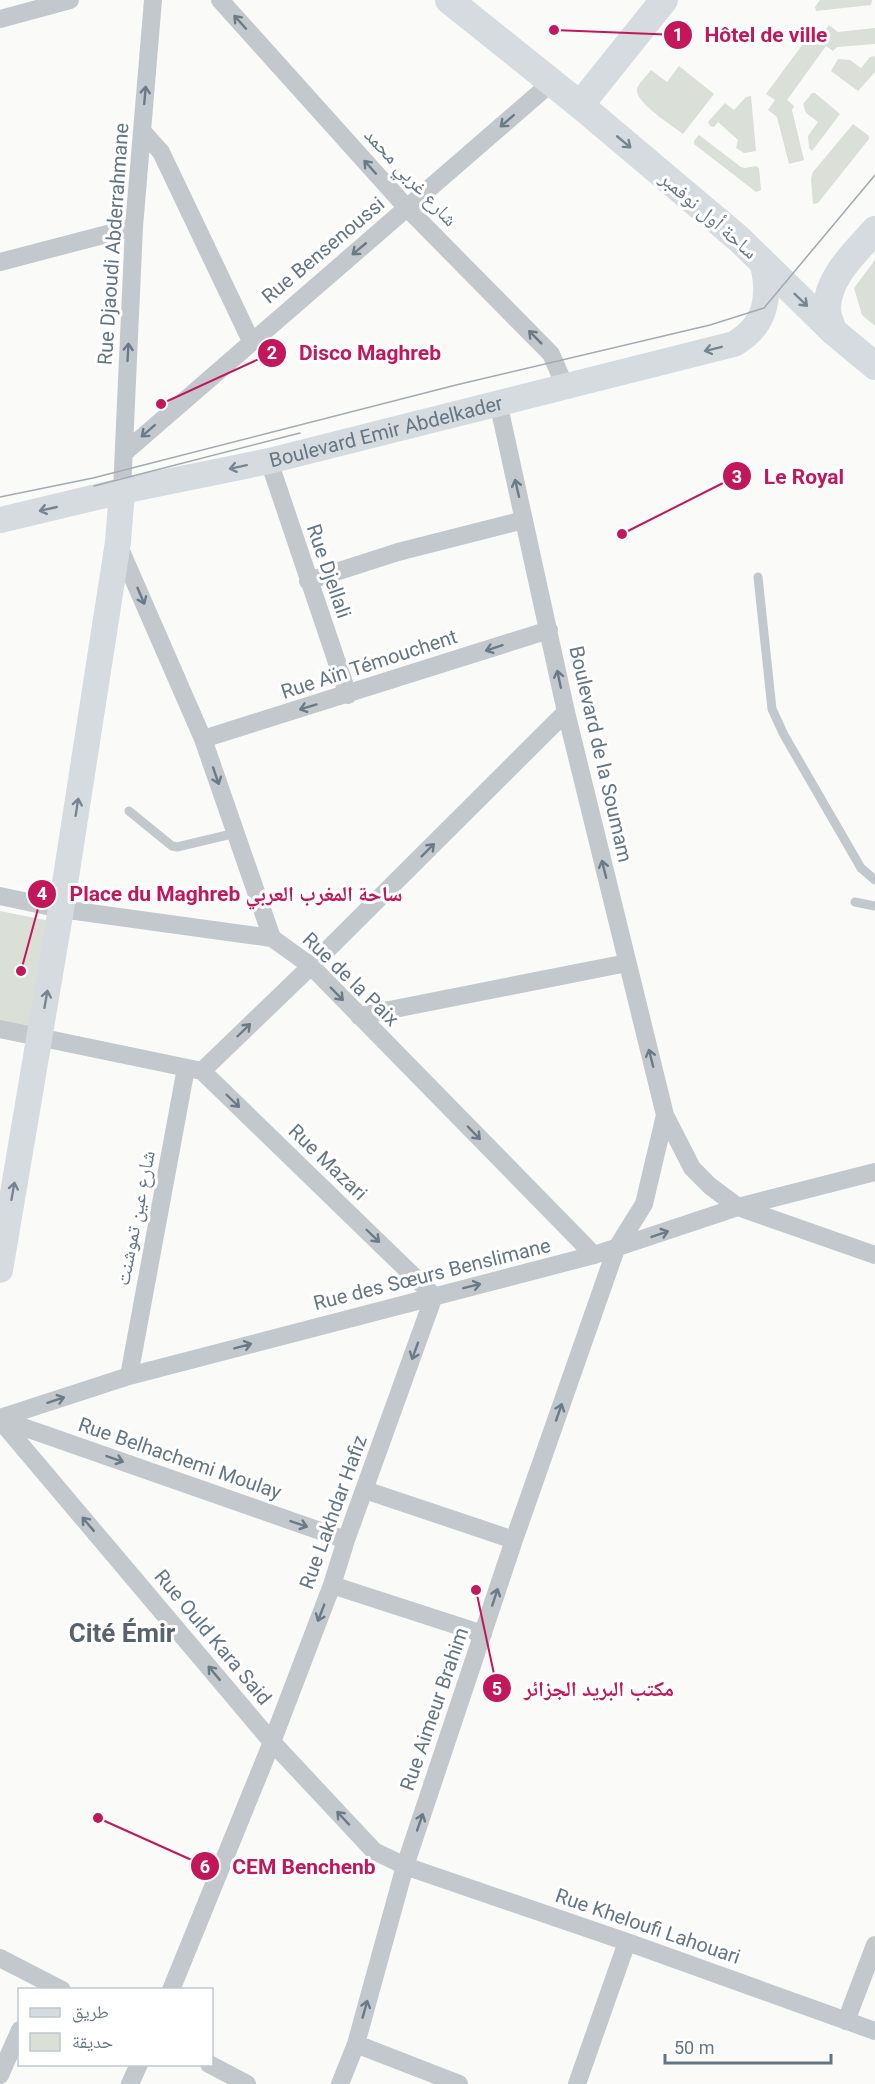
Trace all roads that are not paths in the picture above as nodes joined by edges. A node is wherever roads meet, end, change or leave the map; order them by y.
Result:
1 (70, 0) edge
2 (153, 0) edge
3 (220, 0) edge
4 (449, 0) edge
5 (664, 0) edge
6 (2, 12) edge
7 (550, 82) junction
8 (580, 105) junction
9 (142, 131) junction
10 (407, 208) junction
11 (134, 227) junction
12 (875, 230) edge
13 (1, 259) edge
14 (762, 261) junction
15 (833, 331) junction
16 (251, 341) junction
17 (875, 366) edge
18 (565, 386) junction
19 (498, 402) junction
20 (124, 453) junction
21 (268, 461) junction
22 (122, 491) junction
23 (0, 520) edge
24 (524, 520) junction
25 (118, 542) junction
26 (758, 577) dead end
27 (308, 581) junction
28 (549, 630) junction
29 (348, 694) junction
30 (566, 712) junction
31 (203, 739) junction
32 (129, 811) dead end
33 (236, 833) junction
34 (875, 880) edge
35 (0, 897) edge
36 (855, 902) dead end
37 (875, 906) edge
38 (61, 909) junction
39 (272, 938) junction
40 (627, 963) junction
41 (311, 966) junction
42 (359, 1016) junction
43 (0, 1029) edge
44 (39, 1039) junction
45 (194, 1069) junction
46 (665, 1115) junction
47 (875, 1172) edge
48 (738, 1207) junction
49 (616, 1249) junction
50 (875, 1255) edge
51 (594, 1256) junction
52 (0, 1270) edge
53 (434, 1296) junction
54 (129, 1376) junction
55 (0, 1419) edge
56 (365, 1490) junction
57 (346, 1540) junction
58 (514, 1540) junction
59 (332, 1586) junction
60 (483, 1634) junction
61 (272, 1742) junction
62 (405, 1866) junction
63 (627, 1942) junction
64 (875, 1945) edge
65 (0, 1958) edge
66 (39, 1984) edge
67 (57, 1988) edge
68 (171, 1988) edge
69 (846, 2021) junction
70 (875, 2031) edge
71 (18, 2034) edge
72 (356, 2044) junction
73 (138, 2066) edge
74 (213, 2066) edge
75 (0, 2075) edge
76 (130, 2084) edge
77 (248, 2084) edge
78 (340, 2084) edge
79 (459, 2084) edge
80 (577, 2084) edge

1 - 6 street
9 -> 2 street, Rue Djaoudi Abderrahmane
10 -> 3 street, شارع غربي محمد
4 - 7 main road, ساحة أول نوفمبر
5 - 8 main road
7 - 8 main road, ساحة أول نوفمبر
7 -> 10 street, Rue Bensenoussi
8 -> 14 main road, ساحة أول نوفمبر
9 - 11 street, Rue Djaoudi Abderrahmane
9 - 16 street
10 -> 16 street, Rue Bensenoussi
18 -> 10 street, شارع غربي محمد
11 - 13 street
20 -> 11 street, Rue Djaoudi Abderrahmane
12 - 15 main road
14 -> 15 main road, ساحة أول نوفمبر
14 -> 18 main road, Boulevard Emir Abdelkader
15 - 17 main road, ساحة أول نوفمبر
16 -> 20 street, Rue Bensenoussi
18 - 19 main road, Boulevard Emir Abdelkader
19 - 21 main road, Boulevard Emir Abdelkader
24 -> 19 street, Boulevard de la Soumam
20 - 22 street, Rue Djaoudi Abderrahmane
21 -> 22 main road, Boulevard Emir Abdelkader
21 - 27 street, Rue Djellali
22 -> 23 main road, Boulevard Emir Abdelkader
22 - 25 main road
24 - 27 street
24 - 28 street, Boulevard de la Soumam
25 -> 31 street, Rue de la Paix
38 -> 25 main road
26 - 34 lane
27 - 29 street, Rue Djellali
28 -> 29 street, Rue Aïn Témouchent
30 -> 28 street, Boulevard de la Soumam
29 -> 31 street, Rue Aïn Témouchent
40 -> 30 street, Boulevard de la Soumam
41 -> 30 street
31 -> 33 street, Rue de la Paix
32 - 33 lane
33 - 39 street, Rue de la Paix
35 - 38 street
36 - 37 lane
38 - 39 street
44 -> 38 main road
39 - 41 street, Rue de la Paix
40 - 42 street
46 -> 40 street, Boulevard de la Soumam
41 -> 42 street, Rue de la Paix
45 -> 41 street
42 -> 51 street, Rue de la Paix
43 - 44 street
44 - 45 street
52 -> 44 main road
45 -> 53 street, Rue Mazari
45 - 54 street, شارع عين تموشنت
46 - 48 street
46 - 49 street, Rue Aimeur Brahim
47 - 48 street, Rue des Sœurs Benslimane
49 -> 48 street, Rue des Sœurs Benslimane
48 - 50 street
49 - 51 street, Rue des Sœurs Benslimane
58 -> 49 street, Rue Aimeur Brahim
53 -> 51 street, Rue des Sœurs Benslimane
54 -> 53 street, Rue des Sœurs Benslimane
53 -> 56 street, Rue Lakhdar Hafiz
55 -> 54 street, Rue des Sœurs Benslimane
55 -> 57 street, Rue Belhachemi Moulay
61 -> 55 street, Rue Ould Kara Said
56 - 57 street, Rue Lakhdar Hafiz
56 - 58 street
57 - 59 street, Rue Lakhdar Hafiz
60 -> 58 street, Rue Aimeur Brahim
59 - 60 street
59 -> 61 street, Rue Lakhdar Hafiz
62 -> 60 street, Rue Aimeur Brahim
62 -> 61 street, Rue Ould Kara Said
61 - 68 street, Rue Lakhdar Hafiz
62 - 63 street, Rue Kheloufi Lahouari
72 -> 62 street, Rue Aimeur Brahim
63 - 69 street, Rue Kheloufi Lahouari
63 - 80 street
64 - 69 street
65 - 66 street
66 - 67 street
69 - 70 street, Rue Kheloufi Lahouari
71 - 75 street
72 - 78 street, Rue Aimeur Brahim
72 - 79 street
73 - 76 street
74 - 77 street

